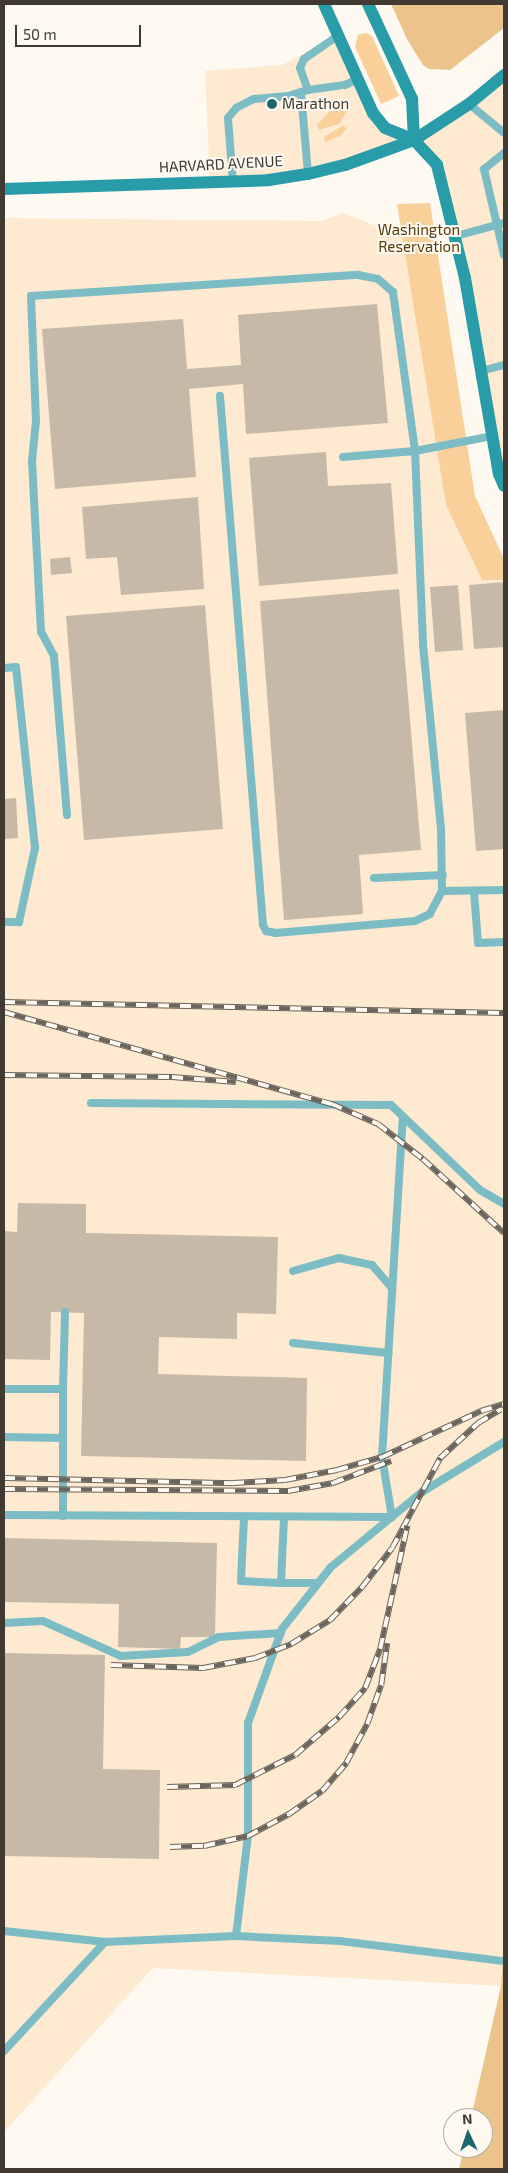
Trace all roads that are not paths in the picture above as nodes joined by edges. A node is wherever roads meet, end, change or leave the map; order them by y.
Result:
1 (324, 4) edge
2 (368, 4) edge
3 (339, 35) junction
4 (504, 75) edge
5 (358, 79) junction
6 (304, 91) junction
7 (469, 104) junction
8 (504, 133) edge
9 (414, 140) junction
10 (504, 153) edge
11 (308, 174) junction
12 (233, 182) junction
13 (4, 189) edge
14 (501, 225) edge
15 (456, 236) junction
16 (504, 256) edge
17 (504, 365) edge
18 (481, 371) junction
19 (220, 396) dead end
20 (497, 440) edge
21 (415, 451) junction
22 (343, 457) dead end
23 (504, 486) edge
24 (4, 668) edge
25 (67, 815) dead end
26 (443, 874) junction
27 (374, 878) dead end
28 (504, 890) edge
29 (442, 891) junction
30 (474, 892) junction
31 (4, 922) edge
32 (504, 942) edge
33 (91, 1103) dead end
34 (403, 1117) junction
35 (504, 1204) edge
36 (293, 1271) dead end
37 (392, 1288) junction
38 (65, 1312) dead end
39 (293, 1343) dead end
40 (388, 1353) junction
41 (4, 1389) edge
42 (62, 1389) junction
43 (4, 1437) edge
44 (63, 1438) junction
45 (504, 1442) edge
46 (4, 1515) edge
47 (63, 1516) junction
48 (244, 1517) junction
49 (284, 1517) junction
50 (392, 1517) junction
51 (282, 1582) junction
52 (318, 1583) junction
53 (4, 1622) edge
54 (281, 1633) junction
55 (4, 1931) edge
56 (236, 1936) junction
57 (105, 1942) junction
58 (504, 1961) edge
59 (4, 2051) edge

1 - 3 street
2 - 9 street
3 - 5 street
3 - 6 lane
4 - 7 street, HARVARD AVENUE
5 - 6 lane
5 - 9 street
6 - 11 lane
6 - 12 lane
7 - 8 lane
7 - 9 street, HARVARD AVENUE
9 - 11 street, HARVARD AVENUE
9 - 15 street
10 - 14 lane
11 - 12 street, HARVARD AVENUE
12 - 13 street, HARVARD AVENUE
14 - 15 lane
14 - 16 lane
15 - 18 street
17 - 18 lane
18 - 20 street
19 - 29 lane
20 - 21 lane
20 - 23 street
21 - 22 lane
21 - 25 lane
21 - 26 lane
24 - 31 lane
26 - 27 lane
26 - 29 lane
28 - 30 lane
29 - 30 lane
30 - 32 lane
33 - 34 lane
34 - 35 lane
34 - 37 lane
36 - 37 lane
37 - 40 lane
38 - 42 lane
39 - 40 lane
40 - 50 lane
41 - 42 lane
42 - 44 lane
43 - 44 lane
44 - 47 lane
45 - 50 lane
46 - 47 lane
47 - 48 lane
48 - 49 lane
48 - 51 lane
49 - 50 lane
49 - 51 lane
50 - 52 lane
51 - 52 lane
52 - 54 lane
53 - 54 lane
54 - 56 lane
55 - 57 lane
56 - 57 lane
56 - 58 lane
57 - 59 lane

